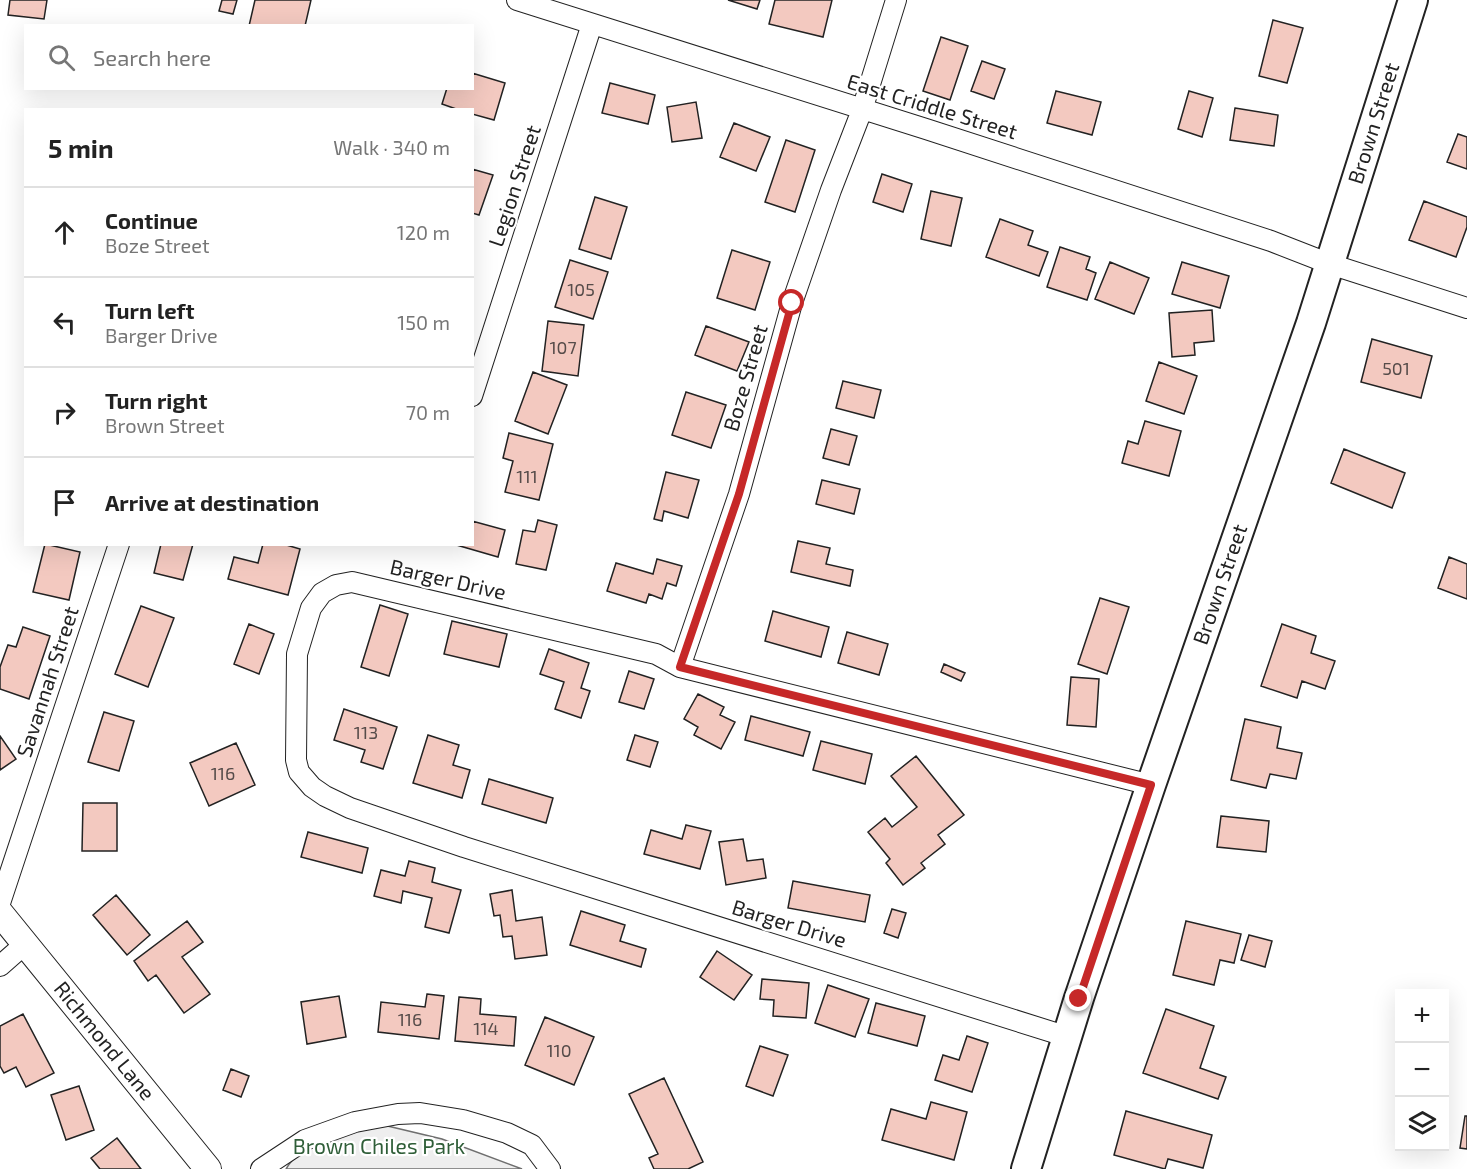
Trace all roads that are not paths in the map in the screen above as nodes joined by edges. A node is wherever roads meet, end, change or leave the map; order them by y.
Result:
1 (517, 0) edge
2 (896, 0) edge
3 (1413, 0) edge
4 (592, 24) junction
5 (862, 110) junction
6 (1330, 264) junction
7 (1467, 308) edge
8 (474, 390) edge
9 (118, 546) edge
10 (680, 667) junction
11 (1151, 785) junction
12 (0, 903) edge
13 (0, 913) edge
14 (25, 944) junction
15 (0, 966) edge
16 (1068, 1037) junction
17 (208, 1169) edge
18 (261, 1169) edge
19 (550, 1169) edge
20 (1026, 1169) edge

1 - 4 street, East Criddle Street
2 - 5 street, Boze Street
3 - 6 main road, Brown Street
4 - 5 street, East Criddle Street
4 - 8 street, Legion Street
5 - 6 street, East Criddle Street
5 - 10 street, Boze Street
6 - 7 street, East Criddle Street
6 - 11 main road, Brown Street
9 - 12 street, Savannah Street
10 - 11 street, Barger Drive
10 - 16 street, Barger Drive
11 - 16 main road, Brown Street
13 - 14 street, Richmond Lane
14 - 15 street
14 - 17 street, Richmond Lane
16 - 20 main road, Brown Street
18 - 19 street

